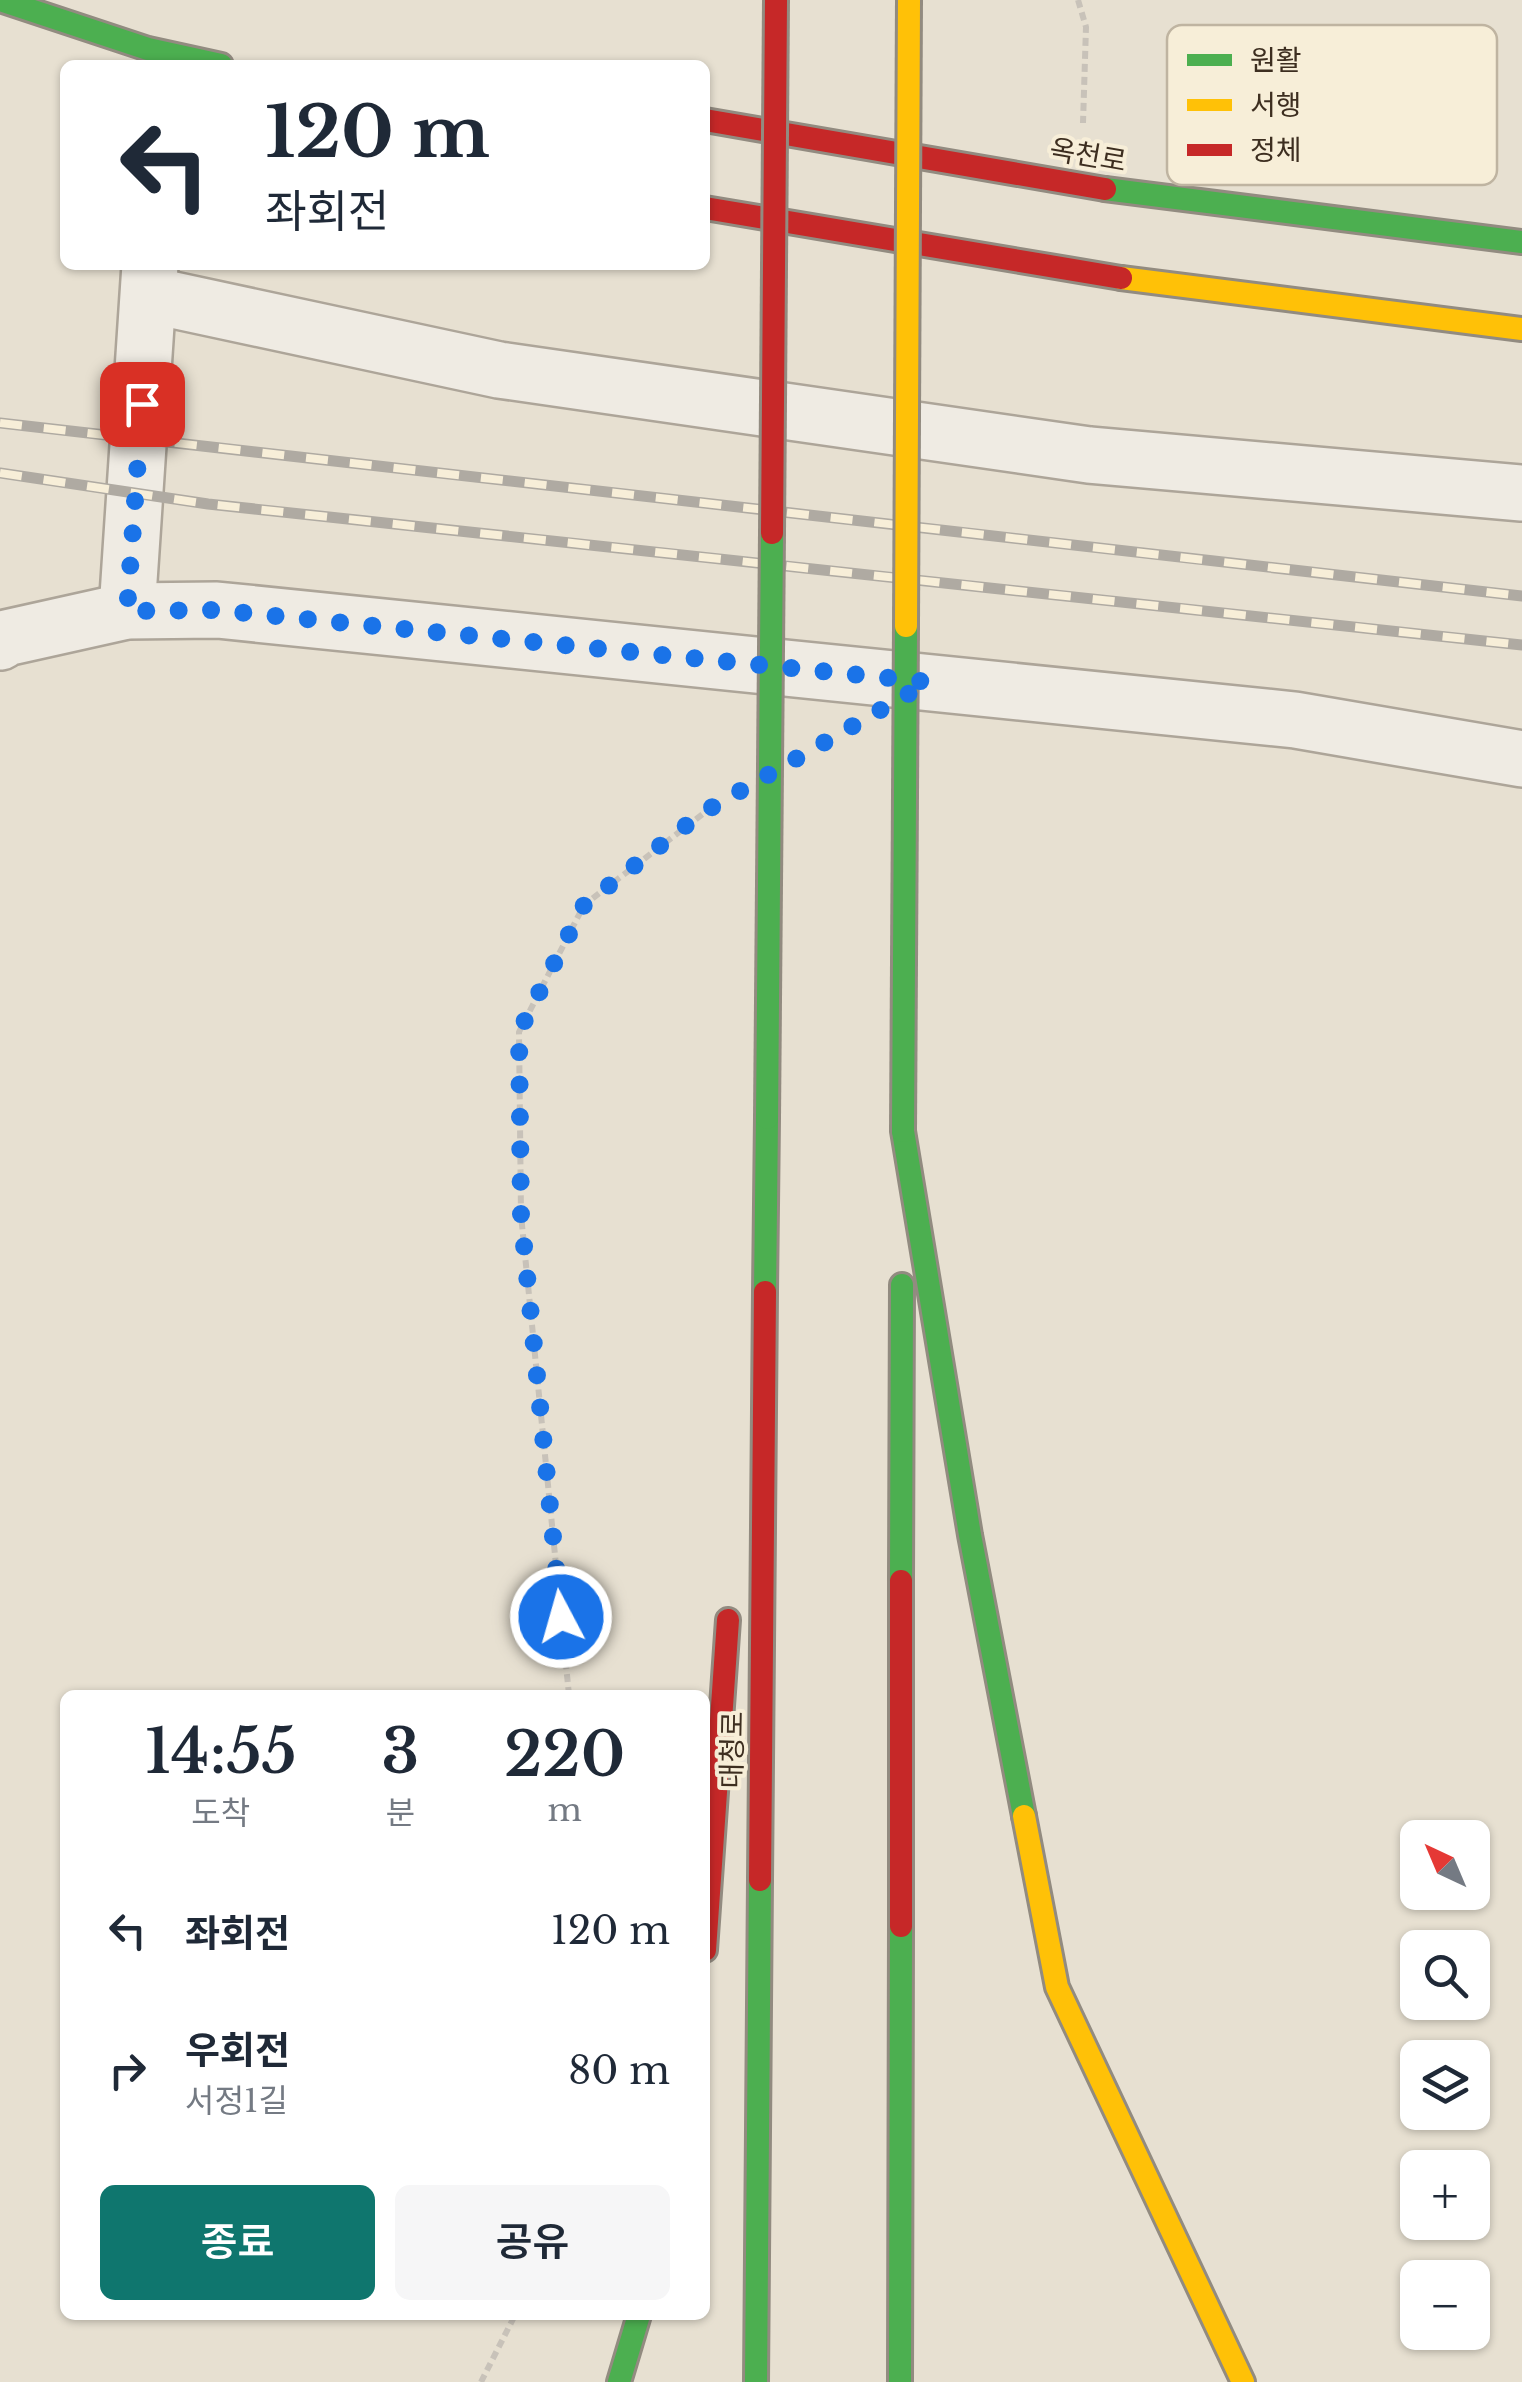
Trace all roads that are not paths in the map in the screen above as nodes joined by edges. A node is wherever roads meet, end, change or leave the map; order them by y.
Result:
1 (0, 0) edge
2 (776, 0) edge
3 (909, 0) edge
4 (148, 57) edge
5 (175, 60) edge
6 (710, 121) edge
7 (710, 209) edge
8 (1522, 242) edge
9 (150, 280) edge
10 (1522, 329) edge
11 (1522, 493) edge
12 (127, 611) junction
13 (0, 642) edge
14 (1522, 759) edge
15 (768, 1118) junction
16 (903, 1132) junction
17 (741, 1455) dead end
18 (730, 1594) dead end
19 (710, 1918) edge
20 (638, 2320) edge
21 (620, 2382) edge
22 (756, 2382) edge
23 (900, 2382) edge
24 (1243, 2382) edge

1 - 4 main road
2 - 15 main road, bridge
3 - 16 main road, bridge
4 - 5 main road
6 - 8 main road, 옥천로
7 - 10 main road
9 - 11 street
9 - 12 street
12 - 13 street
12 - 14 street
15 - 17 main road
15 - 22 main road, 대청로
16 - 23 main road
16 - 24 main road
18 - 19 main road
20 - 21 main road

